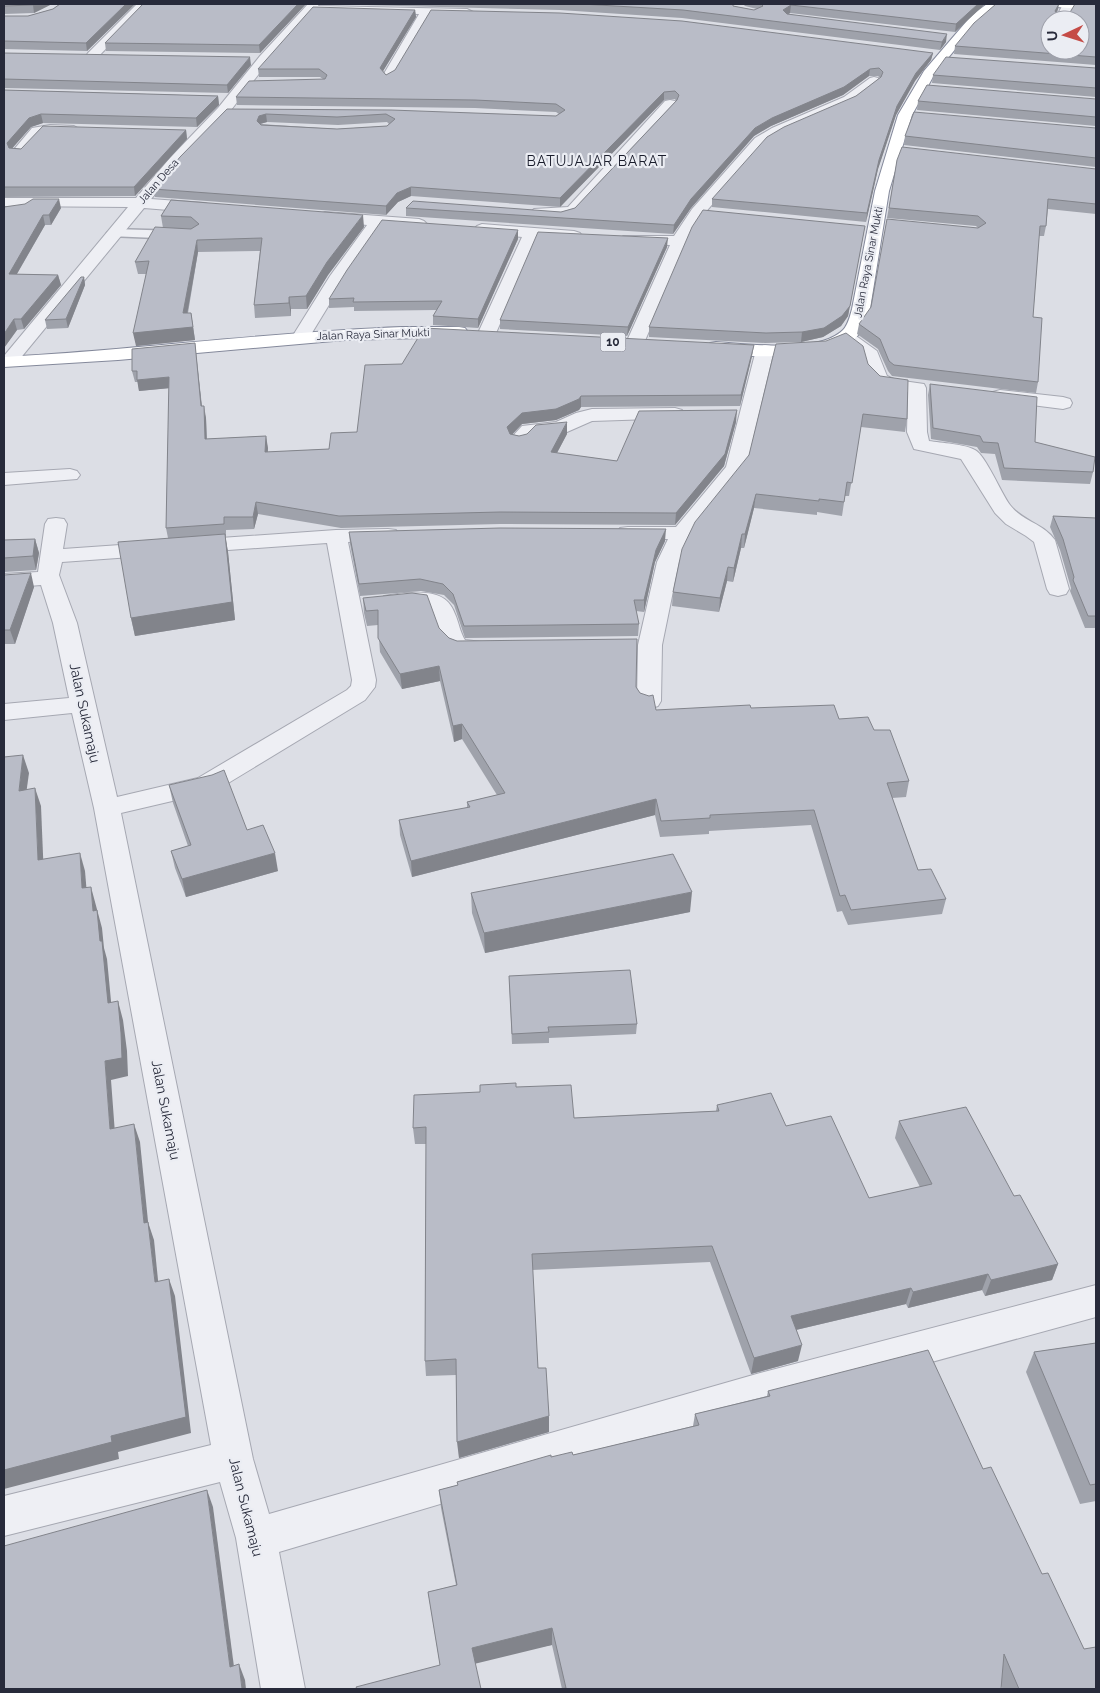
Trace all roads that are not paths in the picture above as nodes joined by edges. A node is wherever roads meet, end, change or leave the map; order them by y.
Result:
1 (143, 4) edge
2 (994, 4) edge
3 (1062, 4) edge
4 (313, 6) edge
5 (1096, 7) edge
6 (427, 11) junction
7 (474, 12) edge
8 (924, 54) edge
9 (112, 57) edge
10 (245, 59) edge
11 (264, 60) junction
12 (938, 72) junction
13 (388, 77) edge
14 (874, 81) edge
15 (246, 83) junction
16 (265, 83) edge
17 (214, 98) edge
18 (670, 104) edge
19 (238, 105) junction
20 (905, 115) junction
21 (924, 117) edge
22 (230, 126) edge
23 (207, 129) junction
24 (88, 130) edge
25 (184, 132) edge
26 (18, 153) edge
27 (4, 202) edge
28 (35, 202) junction
29 (139, 203) junction
30 (404, 206) dead end
31 (217, 209) edge
32 (523, 211) edge
33 (4, 212) edge
34 (697, 212) junction
35 (717, 214) edge
36 (312, 216) edge
37 (384, 222) junction
38 (433, 224) edge
39 (880, 226) junction
40 (462, 227) edge
41 (856, 228) edge
42 (113, 233) junction
43 (531, 233) junction
44 (194, 235) edge
45 (588, 236) edge
46 (616, 238) edge
47 (680, 241) junction
48 (487, 333) junction
49 (507, 335) edge
50 (301, 337) junction
51 (846, 338) junction
52 (616, 342) edge
53 (635, 343) junction
54 (653, 344) edge
55 (700, 346) edge
56 (765, 350) junction
57 (6, 362) edge
58 (985, 395) edge
59 (1062, 403) dead end
60 (692, 414) edge
61 (519, 440) edge
62 (70, 475) dead end
63 (4, 479) edge
64 (56, 524) dead end
65 (605, 533) edge
66 (682, 533) junction
67 (403, 534) edge
68 (336, 536) junction
69 (51, 567) junction
70 (4, 581) edge
71 (1058, 589) dead end
72 (349, 606) junction
73 (500, 648) edge
74 (649, 701) edge
75 (84, 704) junction
76 (4, 712) edge
77 (107, 808) junction
78 (1096, 1301) edge
79 (233, 1459) junction
80 (4, 1516) edge
81 (256, 1538) junction
82 (283, 1689) edge

1 - 9 street
2 - 12 highway, Jalan Raya Sinar Mukti
3 - 5 highway
4 - 6 street
4 - 11 street, Jalan Desa
6 - 7 street
6 - 13 street
8 - 12 street
10 - 11 street
11 - 15 street, Jalan Desa
12 - 20 highway, Jalan Raya Sinar Mukti
14 - 34 street
15 - 16 street
15 - 19 street, Jalan Desa
17 - 19 street
18 - 32 street
19 - 23 street, Jalan Desa
20 - 21 street
20 - 39 highway, Jalan Raya Sinar Mukti
22 - 23 street
23 - 25 street
23 - 29 street, Jalan Desa
24 - 26 street
27 - 28 street
28 - 29 street
28 - 33 lane
29 - 31 street
29 - 42 street, Jalan Desa
30 - 37 street
34 - 35 street
34 - 47 street
36 - 37 street
37 - 38 street
37 - 50 street
39 - 41 street
39 - 51 highway, Jalan Raya Sinar Mukti
40 - 43 street
42 - 44 lane
42 - 57 street, Jalan Desa
43 - 45 street
43 - 48 street
46 - 47 street
47 - 53 street
48 - 49 highway, Jalan Raya Sinar Mukti
48 - 50 highway, Jalan Raya Sinar Mukti
50 - 57 highway, Jalan Raya Sinar Mukti
51 - 56 highway
51 - 71 street
52 - 53 highway, 10
53 - 54 highway, 10
55 - 56 highway
56 - 66 street
58 - 59 street
60 - 61 street
62 - 63 street
64 - 69 street
65 - 66 street
66 - 74 street
67 - 68 street
68 - 69 street
68 - 72 street
69 - 70 street
69 - 75 street, Jalan Sukamaju
72 - 73 street
72 - 77 street
75 - 76 street
75 - 77 street, Jalan Sukamaju
77 - 79 street, Jalan Sukamaju
78 - 81 street
79 - 80 street
79 - 81 street, Jalan Sukamaju
81 - 82 street, Jalan Sukamaju

